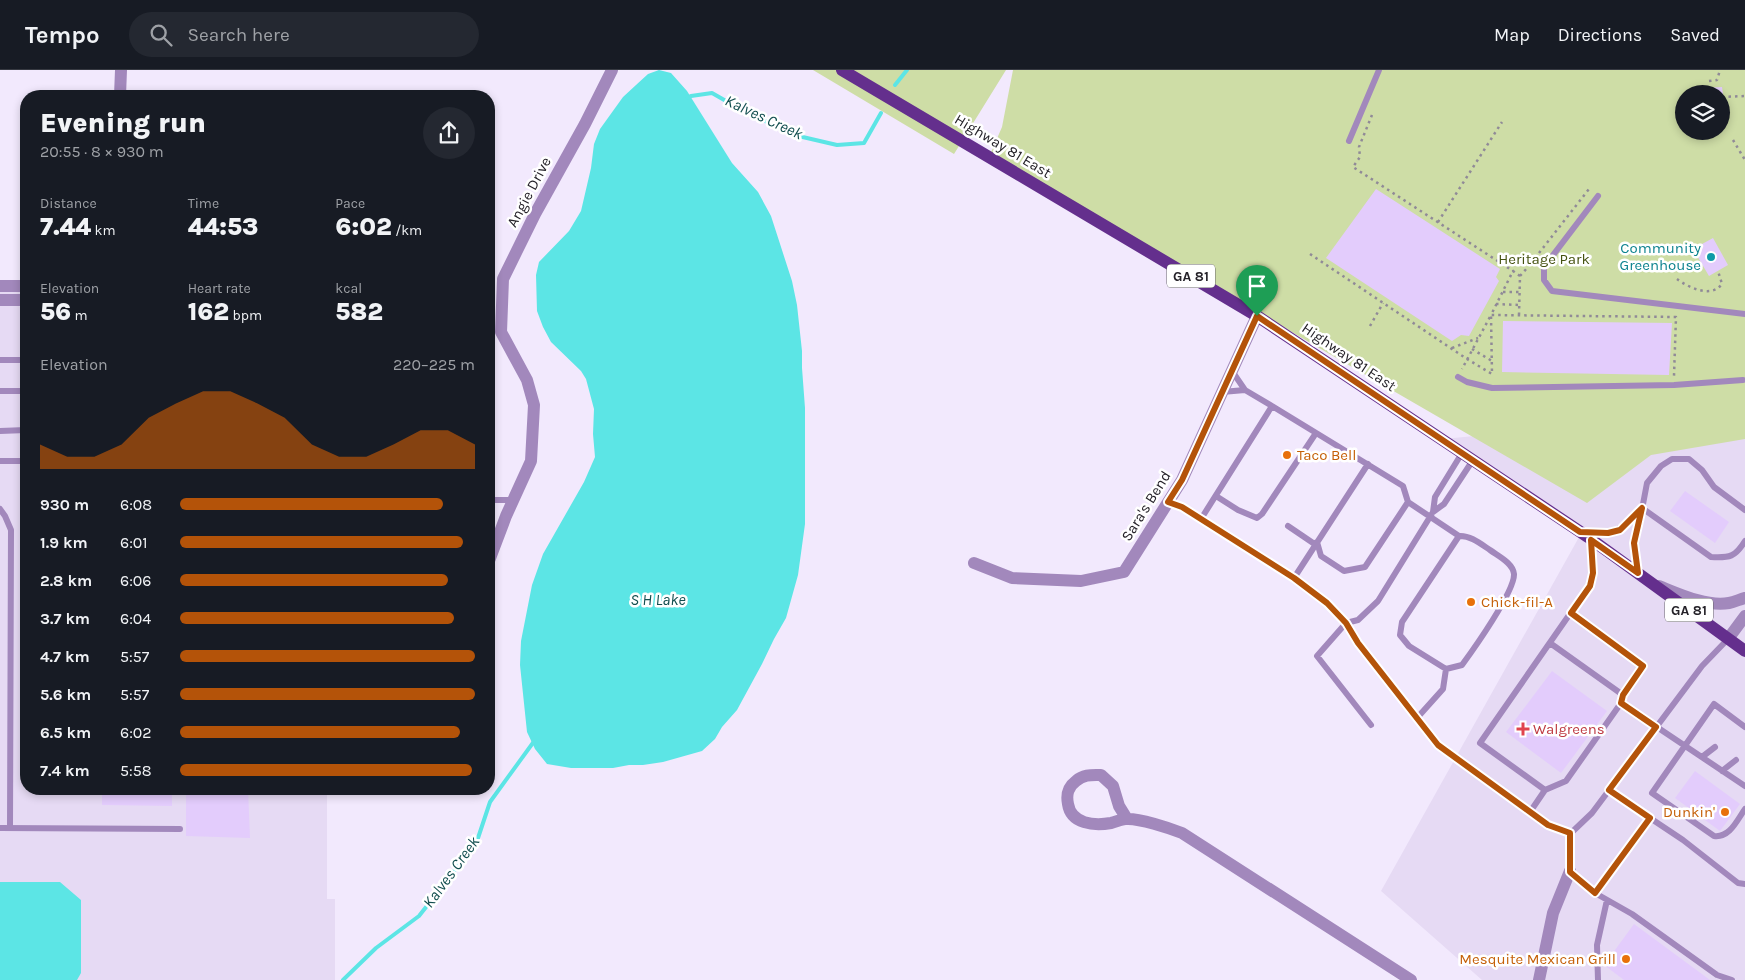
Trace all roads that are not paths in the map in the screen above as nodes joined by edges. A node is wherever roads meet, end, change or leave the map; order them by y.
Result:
1 (121, 70) edge
2 (612, 70) edge
3 (842, 70) edge
4 (1379, 70) edge
5 (120, 90) edge
6 (1349, 141) dead end
7 (1598, 196) dead end
8 (1534, 260) road end
9 (1544, 267) junction
10 (0, 286) edge
11 (20, 286) edge
12 (0, 300) edge
13 (20, 300) edge
14 (1745, 314) edge
15 (1257, 316) junction
16 (0, 360) edge
17 (20, 360) edge
18 (1232, 370) junction
19 (1458, 377) dead end
20 (1743, 380) dead end
21 (1245, 390) junction
22 (0, 391) edge
23 (20, 391) edge
24 (1222, 392) junction
25 (1272, 406) junction
26 (20, 430) edge
27 (0, 431) edge
28 (1316, 433) junction
29 (1468, 457) junction
30 (0, 461) edge
31 (20, 461) edge
32 (1368, 464) junction
33 (1216, 496) junction
34 (495, 500) edge
35 (513, 500) junction
36 (1168, 502) junction
37 (1408, 502) junction
38 (1642, 508) junction
39 (0, 509) edge
40 (1745, 510) edge
41 (1432, 514) junction
42 (1201, 519) junction
43 (1288, 526) dead end
44 (1580, 532) junction
45 (1459, 536) junction
46 (1591, 540) junction
47 (1745, 541) edge
48 (1317, 544) junction
49 (495, 546) edge
50 (974, 562) dead end
51 (1638, 573) junction
52 (1294, 578) junction
53 (1650, 582) junction
54 (1745, 598) edge
55 (1571, 613) junction
56 (1745, 616) edge
57 (1346, 623) junction
58 (1728, 639) junction
59 (1550, 643) junction
60 (1745, 651) edge
61 (1446, 669) junction
62 (1623, 695) junction
63 (1621, 703) junction
64 (1417, 718) junction
65 (1371, 725) dead end
66 (1744, 726) edge
67 (1656, 727) junction
68 (1736, 730) dead end
69 (1685, 746) junction
70 (1715, 747) dead end
71 (1702, 757) junction
72 (1736, 760) dead end
73 (1722, 771) junction
74 (1743, 782) edge
75 (1545, 790) junction
76 (1609, 790) junction
77 (1745, 808) edge
78 (1530, 812) junction
79 (1650, 818) junction
80 (1127, 819) junction
81 (0, 828) edge
82 (10, 828) junction
83 (180, 829) dead end
84 (1570, 833) junction
85 (1570, 872) junction
86 (1745, 884) edge
87 (1595, 893) junction
88 (1607, 900) junction
89 (1411, 980) edge
90 (1539, 980) edge
91 (1598, 980) edge
92 (1732, 980) edge

1 - 5 street
2 - 35 street, Angie Drive
3 - 15 main road, Highway 81 East / GA 81
4 - 6 lane
7 - 9 lane
8 - 9 lane
9 - 14 lane
10 - 11 street
12 - 13 street
15 - 18 street, Sara's Bend
15 - 29 main road, Highway 81 East / GA 81
16 - 17 lane
18 - 21 lane
18 - 24 street, Sara's Bend
19 - 20 lane
21 - 24 lane
21 - 25 lane
22 - 23 lane
24 - 36 street, Sara's Bend
25 - 28 lane
25 - 33 lane
26 - 27 lane
28 - 32 lane
28 - 33 lane
29 - 41 lane
29 - 41 lane
29 - 44 main road, Highway 81 East / GA 81
30 - 31 lane
32 - 37 lane
32 - 48 lane
33 - 42 lane
34 - 35 lane
35 - 49 street, Angie Drive
36 - 42 lane
36 - 50 street, Sara's Bend
37 - 41 lane
37 - 48 lane
38 - 40 lane
38 - 44 lane
38 - 47 lane
38 - 51 lane
39 - 82 lane
41 - 45 lane
41 - 57 lane
42 - 52 lane
43 - 48 lane
44 - 46 main road, Highway 81 East / GA 81
45 - 61 lane
45 - 61 lane
46 - 51 main road, Highway 81 East / GA 81
46 - 55 lane
48 - 52 lane
51 - 53 main road, Highway 81 East / GA 81
52 - 57 lane
53 - 54 street
53 - 58 main road, Highway 81 East / GA 81
55 - 59 lane
55 - 62 lane
56 - 58 street
57 - 64 lane
57 - 65 lane
58 - 60 main road, Highway 81 East / GA 81
58 - 67 lane
59 - 62 lane
59 - 75 lane
61 - 64 lane
62 - 63 lane
63 - 67 lane
63 - 75 lane
64 - 78 lane
66 - 68 lane
66 - 69 lane
67 - 69 lane
67 - 76 lane
69 - 71 lane
69 - 77 lane
70 - 71 lane
71 - 73 lane
72 - 73 lane
73 - 74 lane
75 - 78 lane
76 - 79 lane
76 - 84 lane
78 - 84 lane
79 - 86 lane
79 - 87 lane
80 - 80 street
80 - 89 street
81 - 82 lane
82 - 83 lane
84 - 85 lane
85 - 87 lane
85 - 90 street
87 - 88 lane
88 - 91 lane
88 - 92 lane

